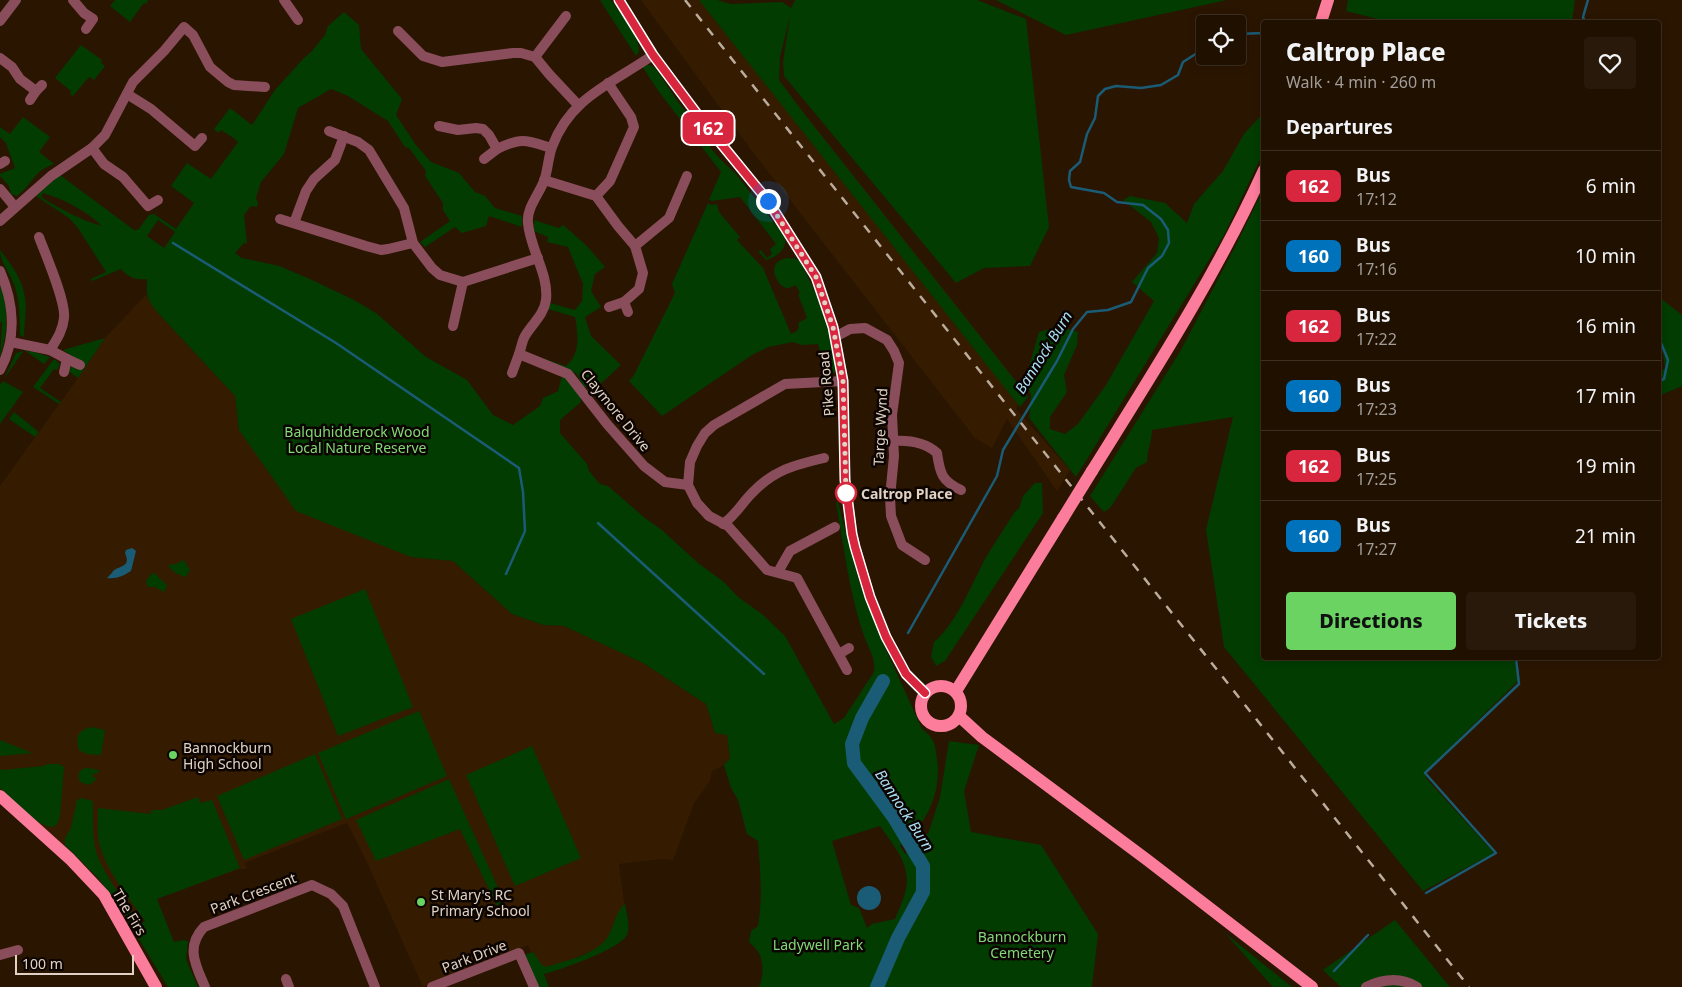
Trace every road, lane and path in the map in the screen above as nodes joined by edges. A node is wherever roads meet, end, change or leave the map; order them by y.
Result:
1 (1, 0) edge
2 (73, 0) edge
3 (284, 0) edge
4 (619, 0) edge
5 (1328, 0) edge
6 (14, 3) edge
7 (566, 16) dead end
8 (298, 20) dead end
9 (1322, 20) edge
10 (0, 21) edge
11 (86, 29) dead end
12 (398, 30) dead end
13 (653, 55) junction
14 (535, 57) junction
15 (0, 58) edge
16 (608, 83) junction
17 (265, 87) dead end
18 (36, 92) dead end
19 (127, 94) junction
20 (578, 105) junction
21 (439, 126) dead end
22 (329, 131) dead end
23 (344, 136) junction
24 (202, 138) dead end
25 (92, 148) junction
26 (551, 148) junction
27 (497, 149) junction
28 (484, 159) dead end
29 (687, 176) dead end
30 (1261, 176) edge
31 (544, 180) junction
32 (0, 189) edge
33 (596, 196) junction
34 (158, 200) dead end
35 (15, 207) junction
36 (280, 219) dead end
37 (0, 221) edge
38 (294, 223) junction
39 (40, 237) dead end
40 (413, 243) junction
41 (635, 246) junction
42 (538, 258) junction
43 (0, 271) edge
44 (463, 282) junction
45 (624, 302) junction
46 (609, 308) dead end
47 (628, 312) dead end
48 (453, 326) dead end
49 (835, 337) junction
50 (10, 342) junction
51 (50, 350) junction
52 (519, 354) junction
53 (67, 359) junction
54 (80, 365) dead end
55 (0, 370) edge
56 (64, 372) dead end
57 (512, 373) dead end
58 (843, 381) junction
59 (892, 441) junction
60 (824, 458) dead end
61 (688, 485) junction
62 (961, 490) dead end
63 (723, 524) junction
64 (835, 527) dead end
65 (925, 560) dead end
66 (778, 572) junction
67 (849, 648) dead end
68 (839, 654) junction
69 (847, 670) dead end
70 (952, 689) junction
71 (925, 693) junction
72 (959, 716) junction
73 (949, 725) junction
74 (982, 737) junction
75 (0, 796) edge
76 (18, 950) dead end
77 (0, 955) edge
78 (156, 987) edge
79 (204, 987) edge
80 (375, 987) edge
81 (432, 987) edge
82 (534, 987) edge
83 (1312, 987) edge
84 (1366, 987) edge
85 (1417, 987) edge

1 - 6 street
2 - 11 street
3 - 8 street
4 - 13 street, Pike Road
5 - 9 main road
6 - 10 street
7 - 14 street
12 - 14 street
13 - 16 street
13 - 49 street, Pike Road
14 - 20 street
15 - 18 street
16 - 20 street
16 - 33 street
17 - 19 street
19 - 24 street
19 - 25 street
20 - 26 street
21 - 27 street
22 - 23 street
23 - 38 street
23 - 40 street
25 - 34 street
25 - 35 street
26 - 27 street
26 - 31 street
27 - 28 street
29 - 41 street
30 - 70 main road, bridge
31 - 33 street
31 - 42 street
32 - 35 street
33 - 41 street
35 - 37 street
36 - 38 street
38 - 40 street
39 - 51 street
40 - 44 street
41 - 45 street
42 - 44 street
42 - 52 street
43 - 50 street
44 - 48 street
45 - 46 street
45 - 47 street
49 - 58 street, Pike Road
49 - 59 street, Targe Wynd
50 - 51 street
50 - 55 street
51 - 53 street
52 - 57 street
52 - 61 street, Claymore Drive
53 - 54 street
53 - 56 street
58 - 61 street
58 - 71 street, Pike Road
59 - 62 street
59 - 65 street, Targe Wynd
60 - 63 street
61 - 63 street
63 - 66 street
64 - 66 street
66 - 68 street
67 - 68 street
68 - 69 street
70 - 71 main road
70 - 72 main road
71 - 73 main road
72 - 73 main road
72 - 74 main road
73 - 74 main road
74 - 83 main road
75 - 78 main road, The Firs
76 - 77 street
79 - 80 street, Park Crescent
81 - 82 street, Park Drive
84 - 85 street

